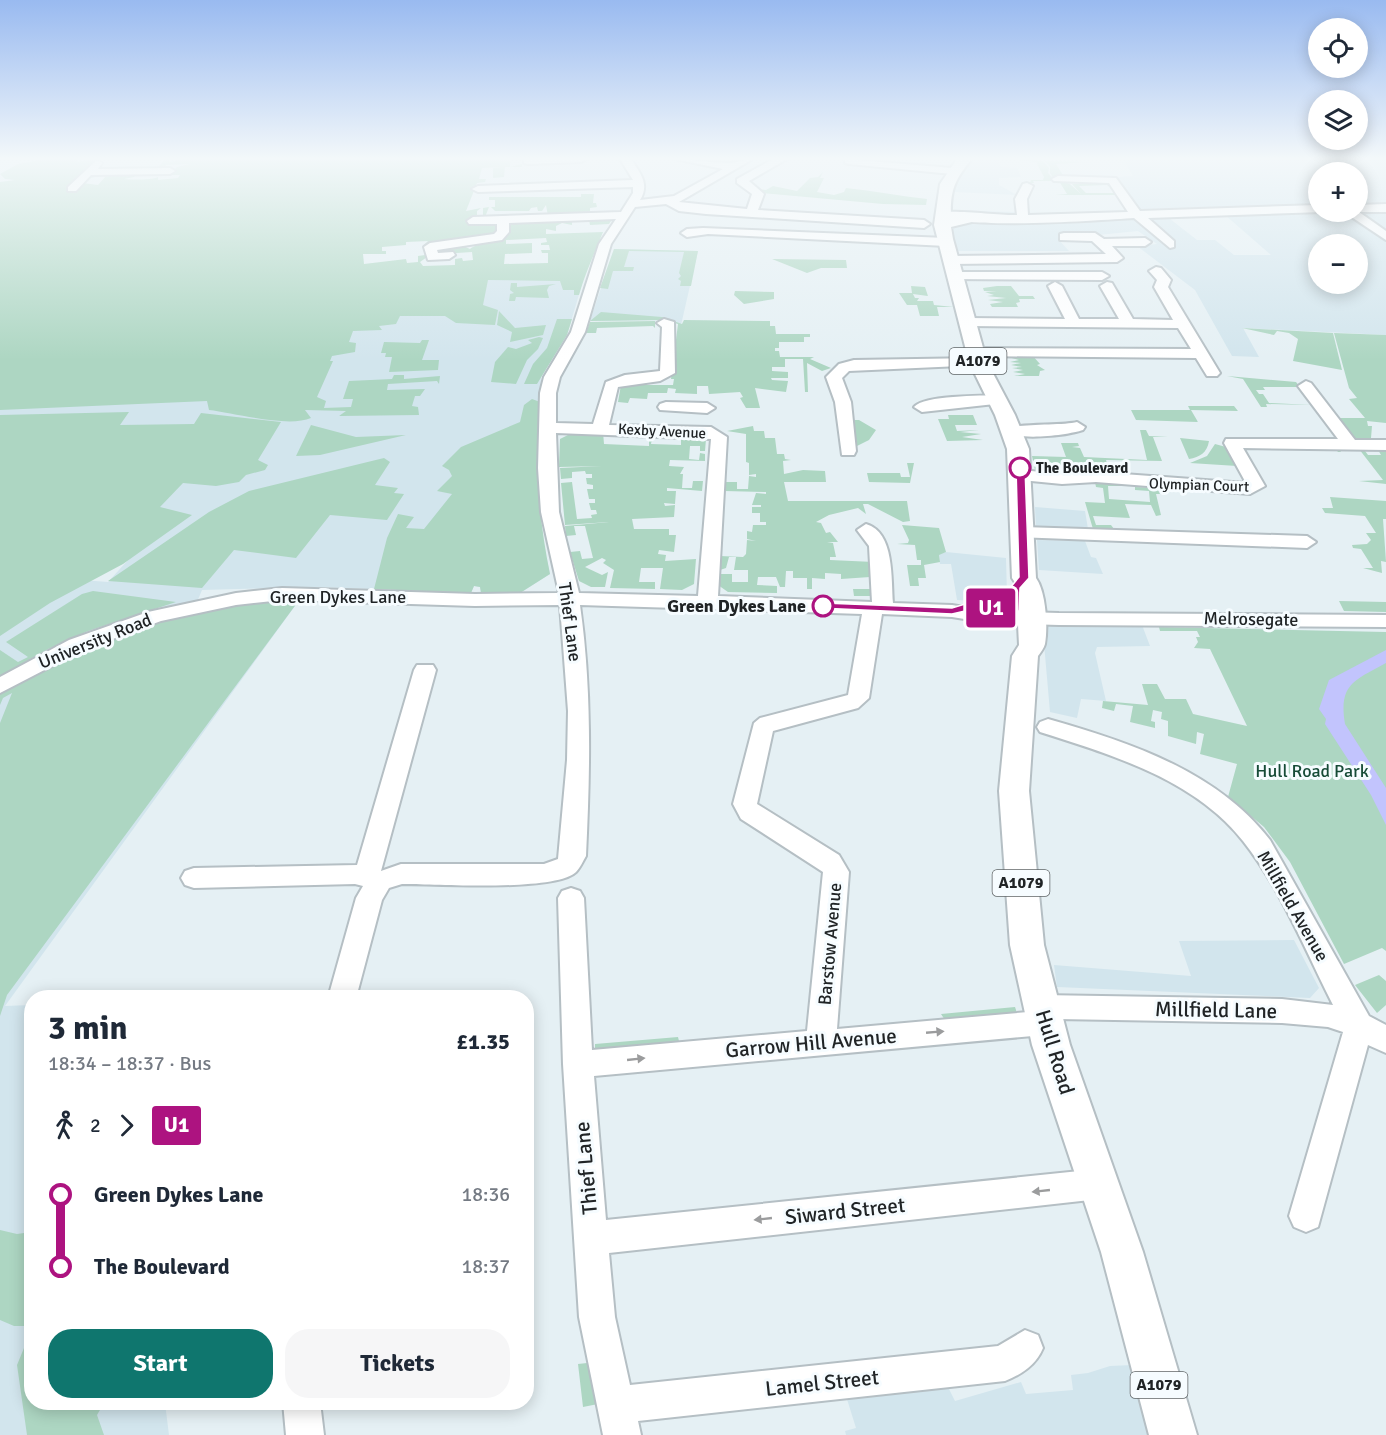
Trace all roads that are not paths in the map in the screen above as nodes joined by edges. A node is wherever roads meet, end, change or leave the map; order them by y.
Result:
1 (503, 226) edge
2 (616, 226) edge
3 (702, 226) edge
4 (947, 226) edge
5 (1150, 226) edge
6 (1371, 226) edge
7 (944, 227) junction
8 (1386, 236) edge
9 (1064, 237) dead end
10 (1098, 240) junction
11 (1145, 242) dead end
12 (1170, 244) dead end
13 (449, 255) dead end
14 (953, 268) junction
15 (1157, 271) dead end
16 (1055, 286) dead end
17 (968, 322) junction
18 (1074, 322) junction
19 (664, 323) dead end
20 (1128, 323) junction
21 (1183, 324) junction
22 (1202, 354) junction
23 (977, 357) junction
24 (1212, 373) dead end
25 (1306, 386) dead end
26 (998, 400) junction
27 (666, 407) dead end
28 (686, 407) junction
29 (922, 407) dead end
30 (706, 408) dead end
31 (1077, 427) dead end
32 (547, 428) junction
33 (600, 428) junction
34 (1012, 430) junction
35 (685, 431) junction
36 (1212, 440) dead end
37 (1232, 443) junction
38 (1349, 443) junction
39 (1386, 445) edge
40 (848, 451) dead end
41 (1021, 475) junction
42 (866, 530) dead end
43 (1023, 533) junction
44 (1307, 542) dead end
45 (569, 599) junction
46 (708, 602) junction
47 (193, 606) joint
48 (878, 608) junction
49 (1024, 613) junction
50 (1386, 621) edge
51 (424, 670) dead end
52 (4, 683) edge
53 (1048, 727) dead end
54 (194, 878) dead end
55 (374, 879) junction
56 (571, 898) dead end
57 (344, 990) edge
58 (1042, 1015) junction
59 (1359, 1025) junction
60 (1386, 1040) edge
61 (821, 1041) junction
62 (578, 1064) junction
63 (1099, 1184) junction
64 (1306, 1216) dead end
65 (592, 1238) junction
66 (1025, 1348) dead end
67 (302, 1410) edge
68 (618, 1420) edge
69 (305, 1435) edge
70 (1173, 1435) edge

1 - 13 street
2 - 32 street, Thief Lane
3 - 7 street
4 - 7 main road
5 - 12 street
6 - 8 street
7 - 14 main road, A1079
9 - 10 street
10 - 11 street
10 - 14 street
14 - 17 main road, A1079
14 - 20 street
15 - 21 street
16 - 18 street
17 - 18 street
17 - 23 main road, A1079
18 - 20 street
19 - 33 street
20 - 21 street
21 - 22 street
22 - 23 street
22 - 24 street
23 - 26 main road, A1079
23 - 40 street
25 - 38 street
26 - 29 street
26 - 34 main road, A1079
27 - 28 street
28 - 30 street
28 - 35 street
31 - 34 street
32 - 33 street, Kexby Avenue
32 - 45 street, Thief Lane
33 - 35 street, Kexby Avenue
34 - 41 main road, A1079
35 - 46 street, Kexby Avenue
36 - 37 street
37 - 38 street
37 - 41 street, Olympian Court
38 - 39 street
41 - 43 main road, Hull Road / A1079
42 - 48 street
43 - 44 street
43 - 49 main road, Hull Road / A1079
45 - 46 street, Green Dykes Lane
45 - 47 street, Green Dykes Lane
45 - 55 street, Thief Lane
46 - 48 street, Green Dykes Lane
47 - 52 street, University Road
48 - 49 street, Green Dykes Lane
48 - 61 street, Barstow Avenue
49 - 50 street, Melrosegate
49 - 58 main road, Hull Road / A1079
51 - 55 street
53 - 59 street, Millfield Avenue
54 - 55 street
55 - 57 street
56 - 62 street, Thief Lane
58 - 59 street, Millfield Lane
61 -> 58 street, Garrow Hill Avenue
58 - 63 main road, Hull Road / A1079
59 - 60 street, Millfield Lane
59 - 64 street
62 -> 61 street, Garrow Hill Avenue
62 - 65 street, Thief Lane
63 -> 65 street, Siward Street
63 - 70 main road, Hull Road / A1079
65 - 68 street, Thief Lane
66 - 68 street, Lamel Street
67 - 69 street

